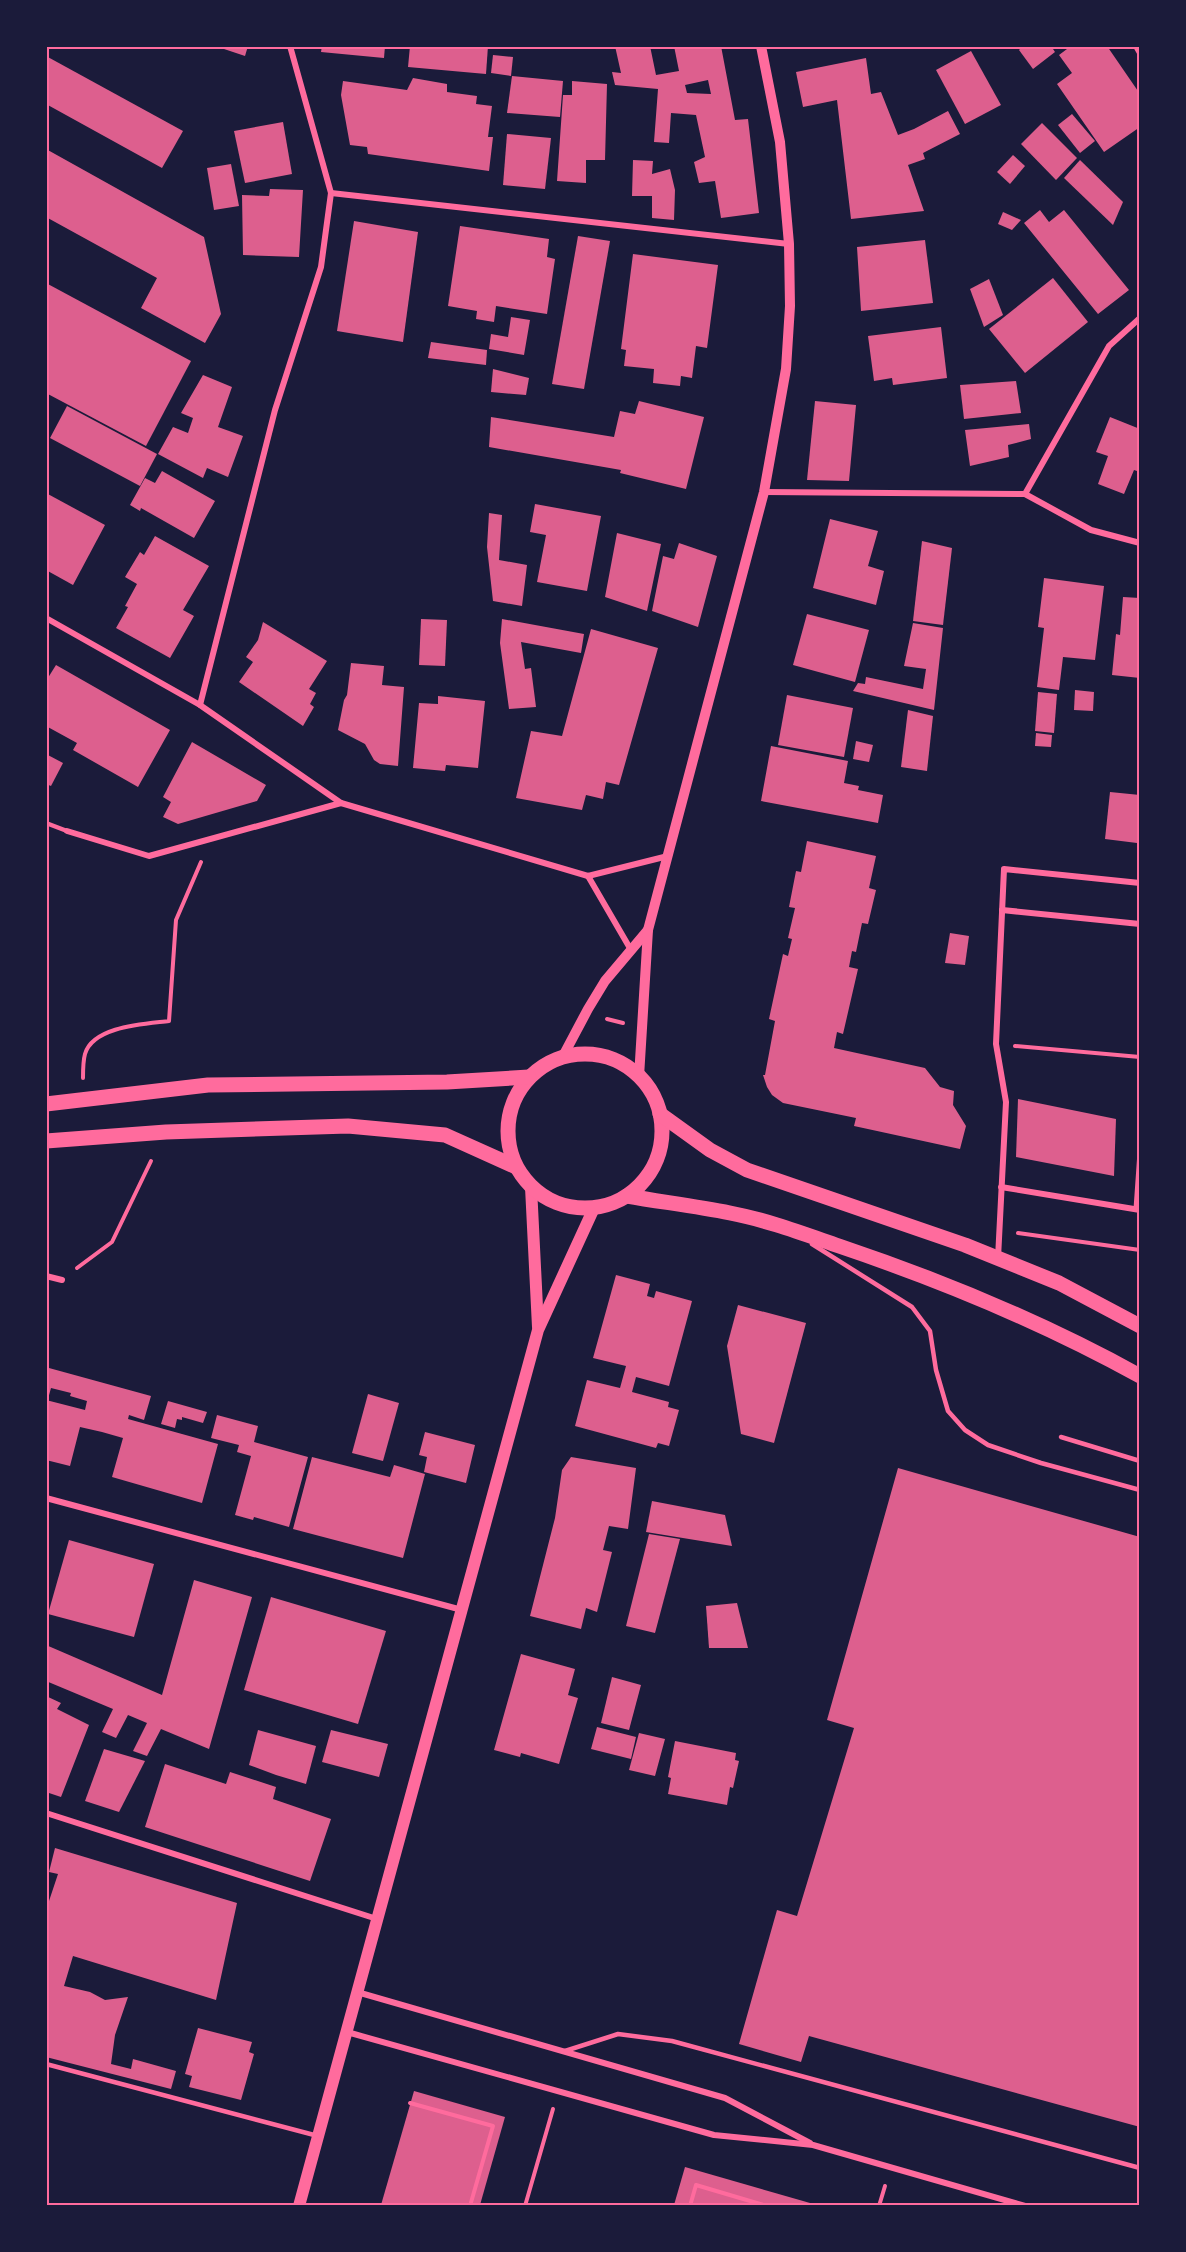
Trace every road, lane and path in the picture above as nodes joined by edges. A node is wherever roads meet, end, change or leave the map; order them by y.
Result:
1 (290, 46) edge
2 (761, 46) edge
3 (1136, 46) edge
4 (1140, 53) edge
5 (331, 193) junction
6 (789, 244) junction
7 (1140, 318) edge
8 (764, 492) junction
9 (1025, 494) junction
10 (1140, 543) edge
11 (46, 618) edge
12 (200, 705) junction
13 (341, 803) junction
14 (46, 823) edge
15 (68, 831) joint
16 (210, 839) junction
17 (668, 856) junction
18 (588, 876) junction
19 (1140, 883) edge
20 (1002, 910) junction
21 (1140, 924) edge
22 (648, 930) junction
23 (631, 950) junction
24 (607, 1019) dead end
25 (629, 1024) dead end
26 (996, 1044) junction
27 (1140, 1057) edge
28 (562, 1058) junction
29 (530, 1077) junction
30 (639, 1077) junction
31 (83, 1078) dead end
32 (46, 1104) edge
33 (660, 1114) junction
34 (46, 1141) edge
35 (1140, 1152) edge
36 (151, 1161) dead end
37 (516, 1167) junction
38 (531, 1187) junction
39 (1001, 1187) junction
40 (627, 1196) junction
41 (594, 1208) junction
42 (1138, 1210) edge
43 (790, 1230) junction
44 (999, 1231) junction
45 (1140, 1250) edge
46 (998, 1259) junction
47 (46, 1275) edge
48 (62, 1280) joint
49 (1140, 1326) edge
50 (538, 1330) junction
51 (1140, 1376) edge
52 (1061, 1437) dead end
53 (1140, 1461) edge
54 (1140, 1490) edge
55 (46, 1498) edge
56 (462, 1610) junction
57 (46, 1813) edge
58 (377, 1919) junction
59 (357, 1992) junction
60 (346, 2032) junction
61 (564, 2052) junction
62 (46, 2064) edge
63 (558, 2091) junction
64 (410, 2103) dead end
65 (318, 2136) junction
66 (813, 2145) junction
67 (1140, 2168) edge
68 (299, 2205) edge
69 (470, 2205) edge
70 (525, 2205) edge
71 (690, 2205) edge
72 (767, 2205) edge
73 (1025, 2205) edge

1 - 5 street
2 - 6 street
3 - 4 street
5 - 6 street
5 - 12 street
6 - 8 street
7 - 9 street
8 - 9 street
8 - 17 street
9 - 10 street
11 - 12 street
12 - 13 street
13 - 16 street
13 - 18 street
14 - 15 lane
15 - 16 street
16 - 31 path
17 - 18 street
17 - 22 street
18 - 23 street
19 - 20 street
20 - 21 street
20 - 26 street
22 - 23 street
22 - 30 street
23 - 28 street
24 - 25 path
26 - 27 path
26 - 39 street
28 - 29 main road
28 - 30 main road
29 - 32 main road
29 - 37 main road
30 - 33 main road
33 - 40 main road
33 - 46 main road
34 - 37 main road
35 - 42 street
36 - 48 path
37 - 38 main road
38 - 41 main road
38 - 50 main road
39 - 42 street
39 - 44 street
40 - 41 main road
40 - 43 main road
41 - 50 main road
43 - 51 main road
43 - 54 lane
44 - 45 path
44 - 46 street
46 - 49 main road
47 - 48 street
50 - 56 main road
52 - 53 lane
55 - 56 street
56 - 58 main road
57 - 58 street
58 - 59 main road
59 - 60 main road
59 - 61 street
60 - 63 street
60 - 65 main road
61 - 66 street
61 - 67 lane
62 - 65 lane
63 - 66 street
63 - 70 path
64 - 69 path
65 - 68 main road
66 - 73 street
71 - 72 path

